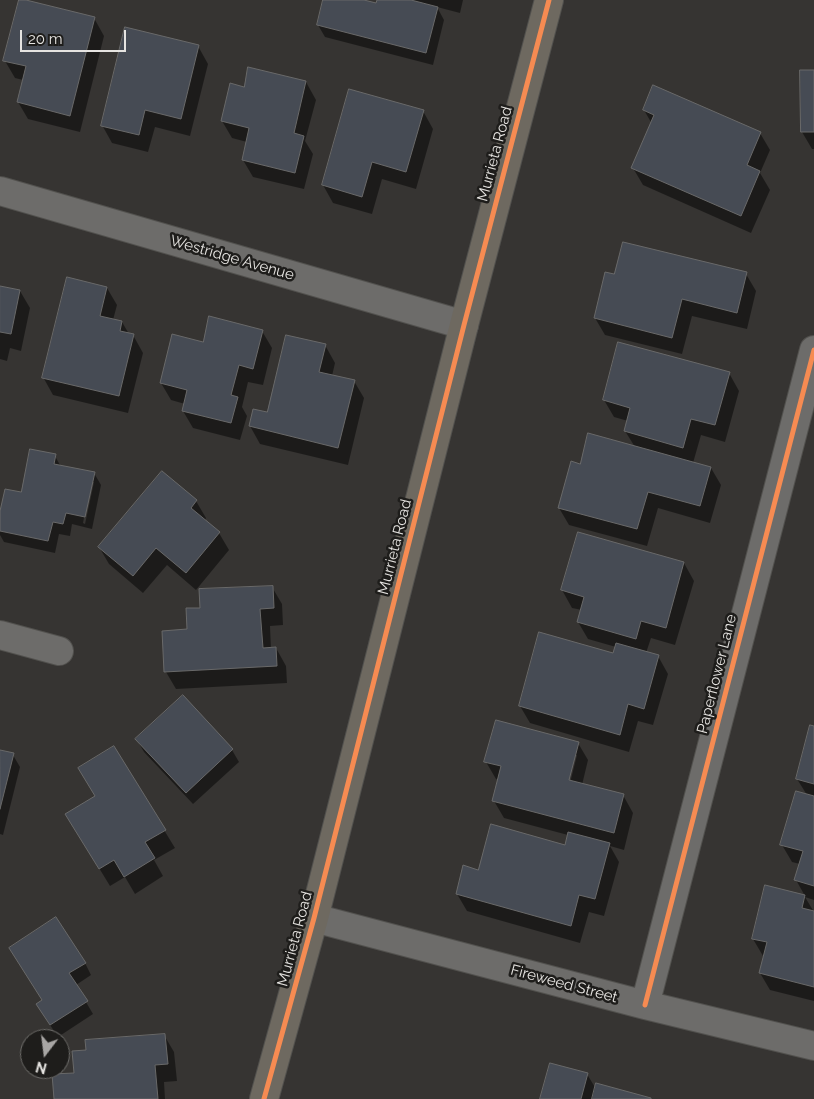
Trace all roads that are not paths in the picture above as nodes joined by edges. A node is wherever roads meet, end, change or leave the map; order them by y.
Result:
1 (549, 0) edge
2 (0, 191) edge
3 (464, 325) junction
4 (814, 350) edge
5 (0, 635) edge
6 (59, 651) dead end
7 (314, 918) junction
8 (645, 1005) junction
9 (814, 1046) edge
10 (264, 1099) edge

1 - 3 main road, Murrieta Road
2 - 3 street, Westridge Avenue
3 - 7 main road, Murrieta Road
4 - 8 street, Paperflower Lane
5 - 6 street
7 - 8 street, Fireweed Street
7 - 10 main road, Murrieta Road
8 - 9 street, Fireweed Street

